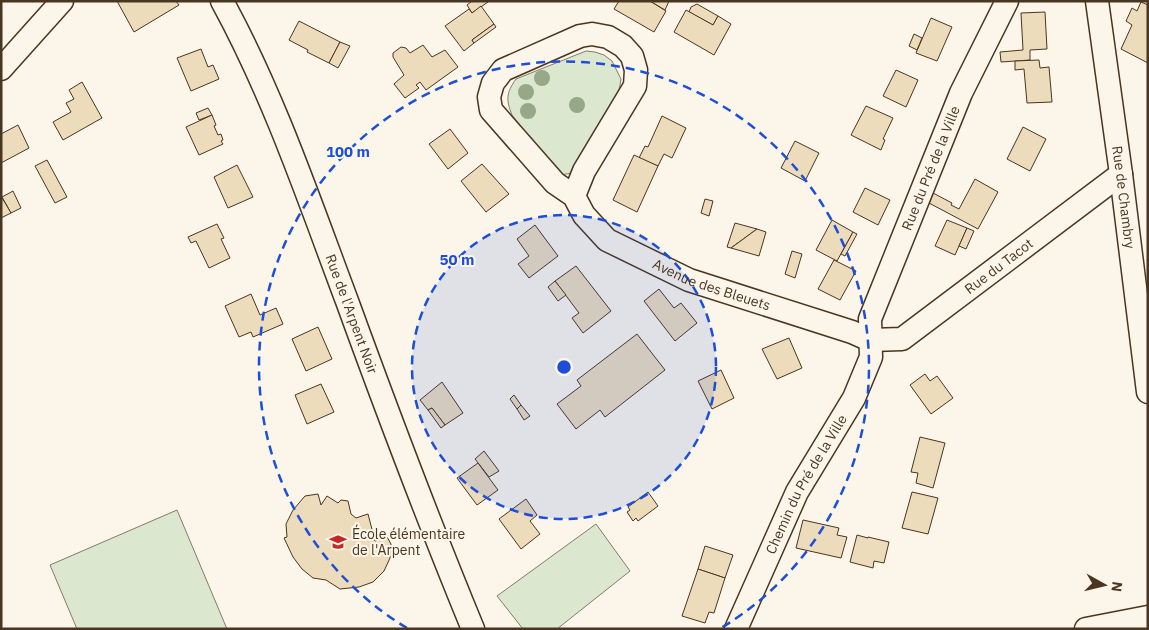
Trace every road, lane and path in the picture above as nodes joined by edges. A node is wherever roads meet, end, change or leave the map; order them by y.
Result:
1 (62, 1) edge
2 (222, 1) edge
3 (1007, 1) edge
4 (1097, 1) edge
5 (1, 69) edge
6 (1121, 174) junction
7 (574, 196) junction
8 (870, 340) junction
9 (1148, 392) edge
10 (1148, 617) edge
11 (473, 629) edge
12 (736, 629) edge
13 (1086, 629) edge

1 - 5 street
2 - 11 street, Rue de l'Arpent Noir
3 - 8 street, Rue du Pré de la Ville
4 - 6 street, Rue de Chambry
6 - 8 street, Rue du Tacot
6 - 9 street, Rue de Chambry
7 - 7 street, Avenue des Bleuets
7 - 8 street, Avenue des Bleuets
8 - 12 street, Chemin du Pré de la Ville
10 - 13 street

